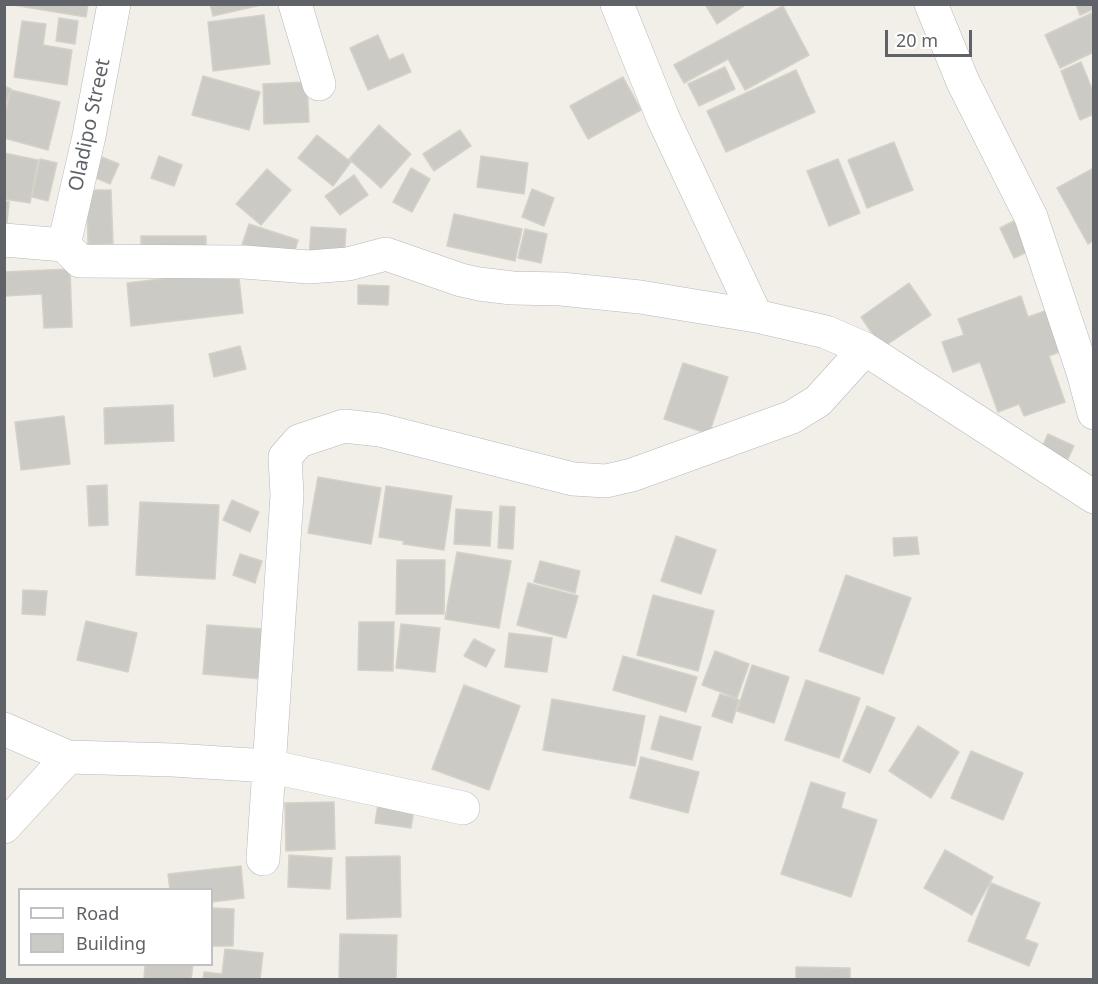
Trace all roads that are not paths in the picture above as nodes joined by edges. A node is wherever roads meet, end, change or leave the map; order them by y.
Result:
1 (114, 4) edge
2 (295, 4) edge
3 (617, 4) edge
4 (931, 4) edge
5 (319, 84) dead end
6 (4, 240) edge
7 (64, 245) junction
8 (756, 316) junction
9 (865, 349) junction
10 (1094, 413) edge
11 (1094, 497) edge
12 (4, 729) edge
13 (68, 757) junction
14 (268, 766) junction
15 (463, 808) dead end
16 (4, 827) edge
17 (263, 859) dead end

1 - 7 street, Oladipo Street
2 - 5 street
3 - 8 street
4 - 10 street
6 - 7 street
7 - 8 street
8 - 9 street
9 - 11 street
9 - 14 street
12 - 13 street
13 - 14 street
13 - 16 street
14 - 15 street
14 - 17 street

